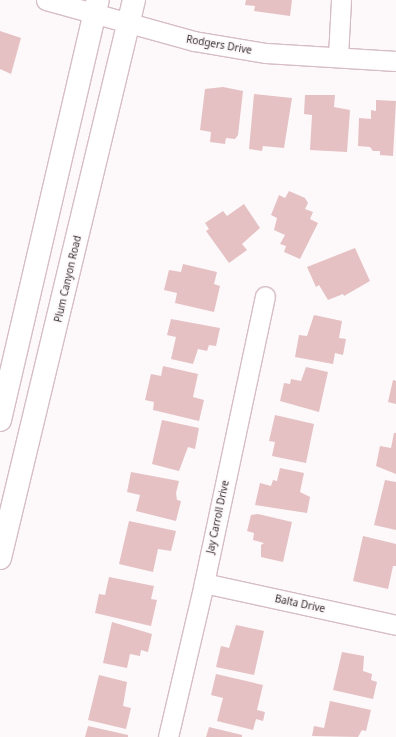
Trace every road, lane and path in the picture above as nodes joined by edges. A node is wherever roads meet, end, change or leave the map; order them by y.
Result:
1 (46, 0) edge
2 (134, 0) edge
3 (341, 0) edge
4 (96, 8) edge
5 (128, 25) junction
6 (338, 56) junction
7 (396, 61) edge
8 (264, 296) dead end
9 (0, 420) edge
10 (0, 558) edge
11 (204, 583) junction
12 (396, 625) edge
13 (168, 737) edge

1 - 4 street, Rodgers Drive
2 - 5 main road, Plum Canyon Road
3 - 6 street
4 - 5 street, Rodgers Drive
4 - 9 main road
5 - 6 street, Rodgers Drive
5 - 10 main road, Plum Canyon Road
6 - 7 street, Rodgers Drive
8 - 11 street, Jay Carroll Drive
11 - 12 street, Balta Drive
11 - 13 street, Jay Carroll Drive

